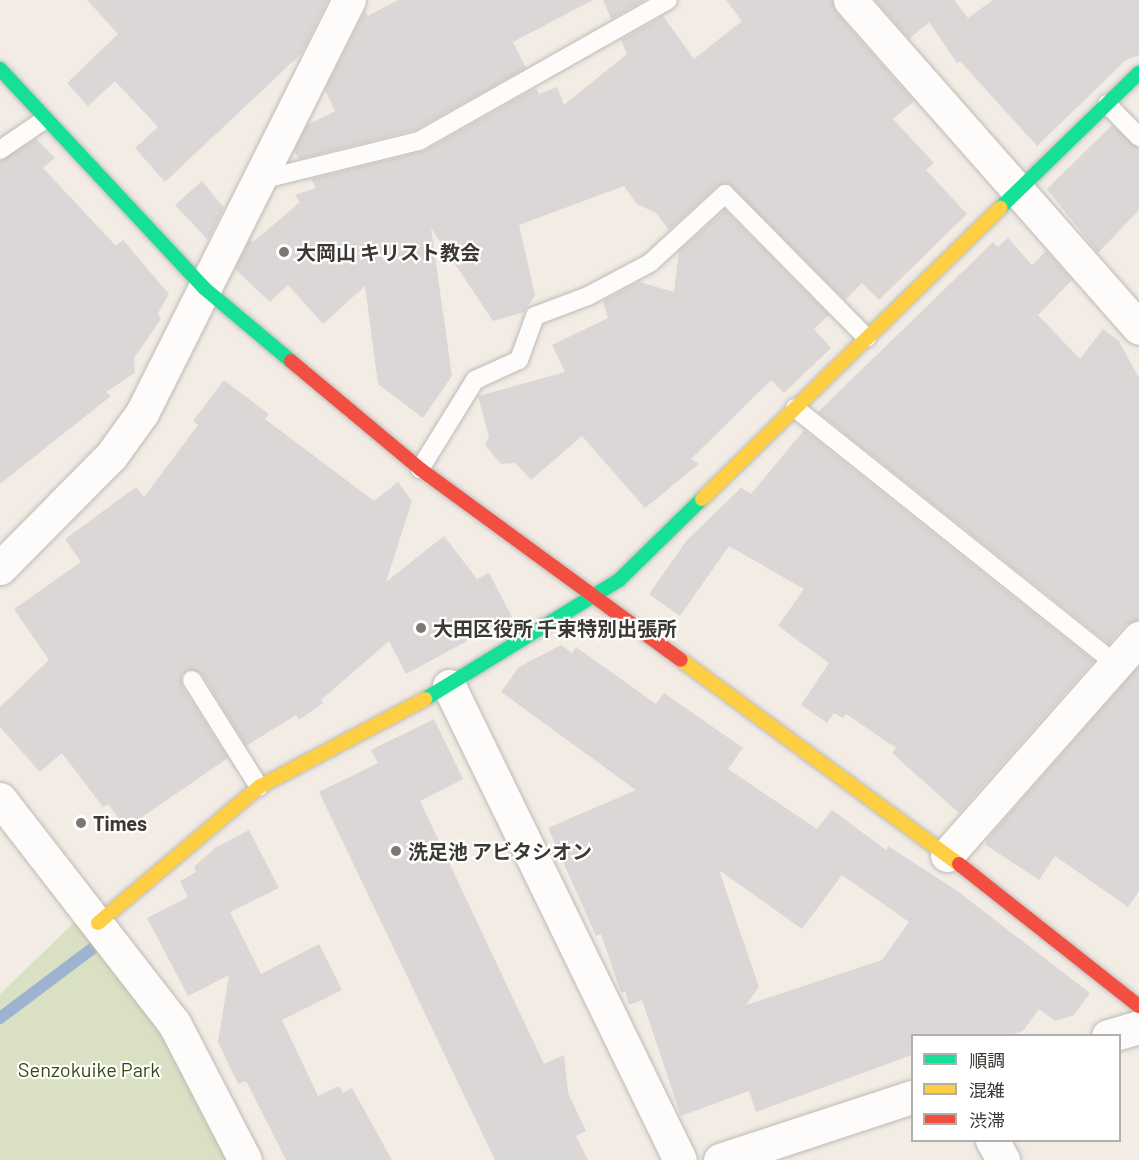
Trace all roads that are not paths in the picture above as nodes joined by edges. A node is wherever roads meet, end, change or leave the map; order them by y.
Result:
1 (349, 0) edge
2 (668, 0) edge
3 (850, 0) edge
4 (0, 69) edge
5 (1139, 73) edge
6 (1107, 104) junction
7 (44, 120) junction
8 (1139, 137) edge
9 (0, 150) edge
10 (256, 181) junction
11 (1019, 189) junction
12 (204, 288) junction
13 (1139, 328) edge
14 (867, 338) junction
15 (795, 408) junction
16 (420, 469) junction
17 (0, 568) edge
18 (593, 596) junction
19 (1139, 638) edge
20 (1115, 663) junction
21 (192, 680) dead end
22 (449, 686) junction
23 (259, 787) junction
24 (0, 799) edge
25 (948, 855) junction
26 (98, 923) junction
27 (1139, 1006) edge
28 (1139, 1028) edge
29 (1112, 1034) edge
30 (911, 1097) edge
31 (993, 1142) edge
32 (245, 1160) edge
33 (680, 1160) edge
34 (720, 1160) edge
35 (1003, 1160) edge

1 - 10 street
2 - 10 lane
3 - 11 street
4 - 7 street
5 - 6 street
6 - 8 lane
6 - 11 street
7 - 9 lane
7 - 12 street
10 - 12 street
11 - 13 street
11 - 14 street
12 - 16 street
12 - 17 street
14 - 15 street
14 - 16 lane
15 - 18 street
15 - 20 lane
16 - 18 street
18 - 22 street
18 - 25 street
19 - 20 street
20 - 25 street
21 - 23 lane
22 - 23 street
22 - 33 street
23 - 26 street
24 - 26 street
25 - 27 street
26 - 32 street
28 - 29 street
30 - 34 street
31 - 35 street

